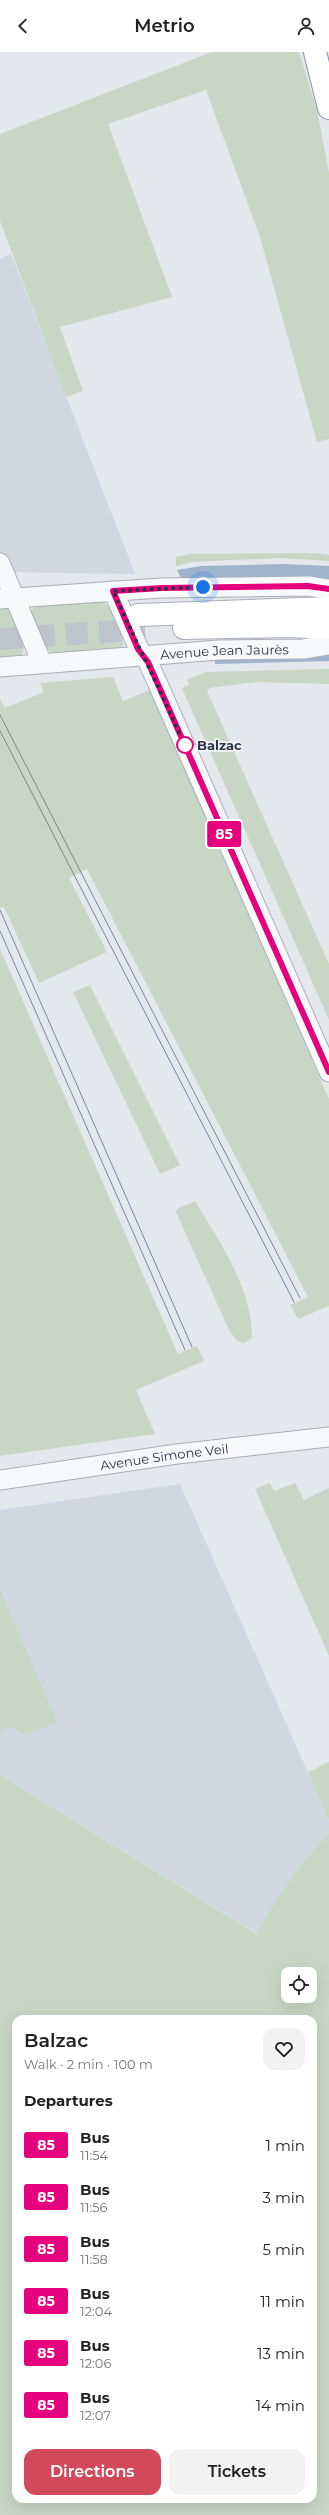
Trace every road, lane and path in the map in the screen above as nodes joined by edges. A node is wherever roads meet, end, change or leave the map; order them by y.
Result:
1 (315, 52) edge
2 (329, 108) edge
3 (0, 563) edge
4 (329, 590) edge
5 (113, 591) junction
6 (7, 598) edge
7 (329, 608) edge
8 (329, 628) edge
9 (329, 645) edge
10 (143, 655) junction
11 (42, 663) junction
12 (0, 667) edge
13 (329, 1072) edge
14 (329, 1437) edge
15 (0, 1480) edge

1 - 2 main road
3 - 6 street
4 - 5 street
5 - 6 street
5 - 10 street
6 - 11 street
7 - 8 main road, Avenue Jean Jaurès
9 - 10 street, Avenue Jean Jaurès
10 - 11 street, Avenue Jean Jaurès
10 - 13 street
11 - 12 street, Avenue Jean Jaurès
14 - 15 street, Avenue Simone Veil

